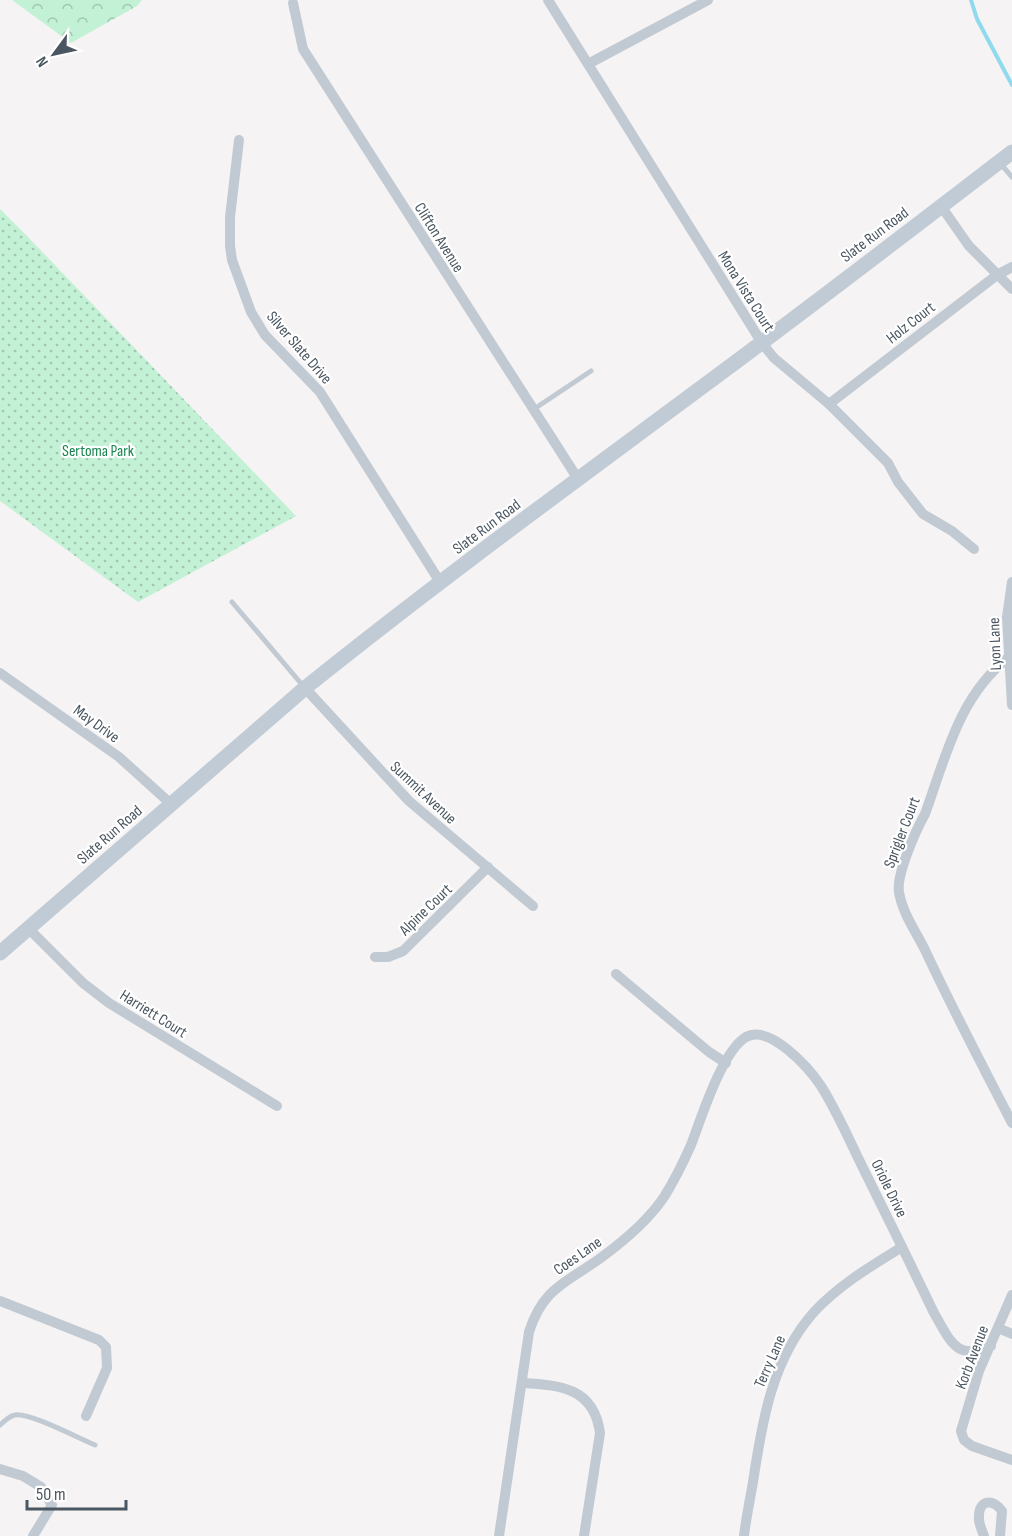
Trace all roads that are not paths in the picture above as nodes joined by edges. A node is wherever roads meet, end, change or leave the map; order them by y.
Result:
1 (548, 0) edge
2 (708, 0) edge
3 (293, 3) dead end
4 (588, 64) junction
5 (239, 140) dead end
6 (1012, 152) edge
7 (999, 162) junction
8 (1012, 177) edge
9 (941, 206) junction
10 (1012, 267) edge
11 (997, 275) junction
12 (1012, 288) edge
13 (762, 343) junction
14 (591, 371) dead end
15 (829, 404) junction
16 (533, 410) junction
17 (578, 479) junction
18 (974, 549) dead end
19 (441, 582) junction
20 (1012, 582) edge
21 (232, 602) dead end
22 (1009, 657) junction
23 (0, 673) edge
24 (305, 688) junction
25 (1012, 705) edge
26 (171, 804) junction
27 (488, 867) junction
28 (533, 906) dead end
29 (28, 928) junction
30 (0, 953) edge
31 (375, 957) dead end
32 (616, 974) dead end
33 (754, 1034) joint
34 (726, 1063) junction
35 (278, 1106) dead end
36 (1012, 1123) edge
37 (902, 1247) junction
38 (1012, 1295) edge
39 (0, 1301) edge
40 (998, 1328) junction
41 (1012, 1334) edge
42 (991, 1346) junction
43 (522, 1383) junction
44 (86, 1416) dead end
45 (0, 1425) edge
46 (95, 1445) dead end
47 (1012, 1460) edge
48 (0, 1469) edge
49 (33, 1536) edge
50 (499, 1536) edge
51 (584, 1536) edge
52 (744, 1536) edge
53 (984, 1536) edge
54 (1000, 1536) edge

1 - 4 street, Mona Vista Court
2 - 4 street
3 - 16 street, Clifton Avenue
4 - 13 street, Mona Vista Court
5 - 19 street, Silver Slate Drive
6 - 7 street, Slate Run Road
7 - 8 lane
7 - 9 street, Slate Run Road
9 - 11 street
9 - 13 street, Slate Run Road
10 - 11 street, Holz Court
11 - 12 street
11 - 15 street, Holz Court
13 - 15 street, Mona Vista Court
13 - 17 street, Slate Run Road
14 - 16 lane
15 - 18 street, Mona Vista Court
16 - 17 street, Clifton Avenue
17 - 19 street, Slate Run Road
19 - 24 street, Slate Run Road
20 - 22 street, Lyon Lane
21 - 24 lane
22 - 25 street, Lyon Lane
22 - 36 street, Sprigler Court
23 - 26 street, May Drive
24 - 26 street, Slate Run Road
24 - 27 street, Summit Avenue
26 - 29 street, Slate Run Road
27 - 28 street, Summit Avenue
27 - 31 street, Alpine Court
29 - 30 street, Slate Run Road
29 - 35 street, Harriett Court
32 - 34 street
33 - 34 street, Coes Lane
33 - 37 street, Oriole Drive
34 - 43 street, Coes Lane
37 - 42 street, Oriole Drive
37 - 52 street, Terry Lane
38 - 40 street, Korb Avenue
39 - 44 street
40 - 41 street
40 - 42 street, Korb Avenue
42 - 47 street, Korb Avenue
43 - 50 street, Coes Lane
43 - 51 street
45 - 46 lane
48 - 49 street
53 - 54 street

